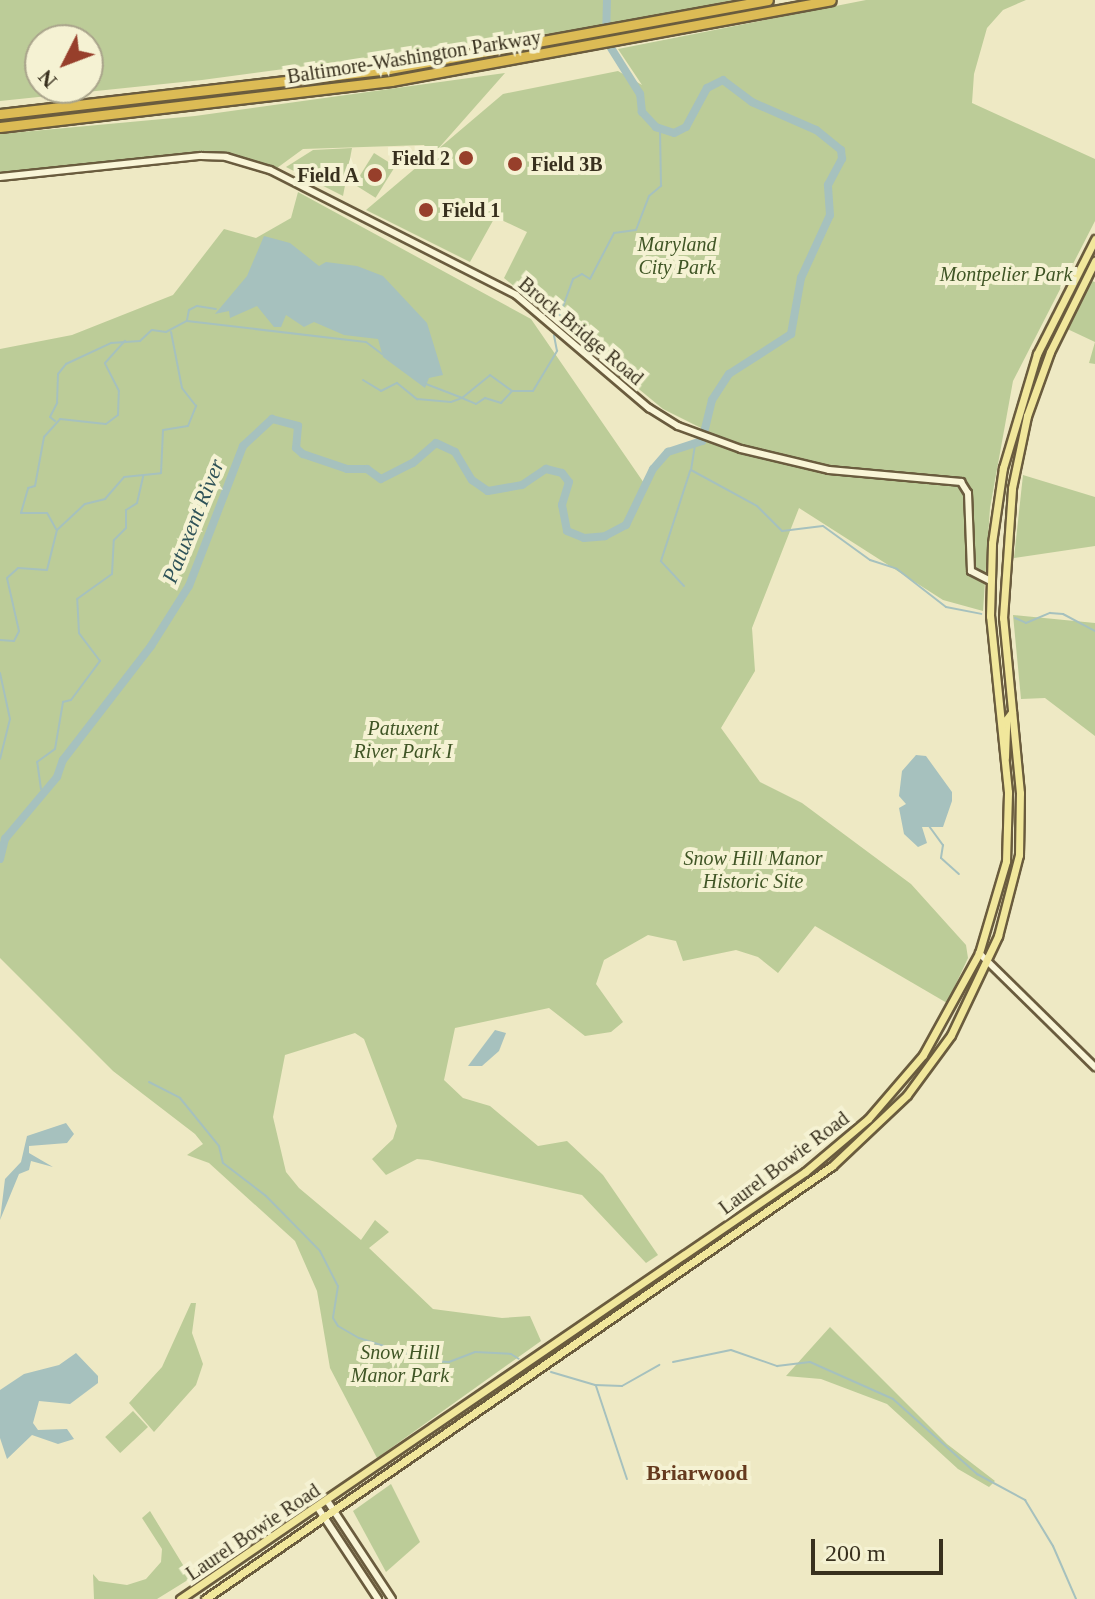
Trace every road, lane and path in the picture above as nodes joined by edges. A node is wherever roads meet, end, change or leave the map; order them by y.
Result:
1 (768, 0) edge
2 (831, 0) edge
3 (569, 44) junction
4 (0, 114) edge
5 (0, 127) edge
6 (0, 177) edge
7 (1095, 239) edge
8 (1095, 261) edge
9 (991, 581) junction
10 (1012, 712) junction
11 (1005, 757) junction
12 (979, 953) junction
13 (987, 962) junction
14 (1095, 1067) edge
15 (328, 1502) junction
16 (318, 1508) junction
17 (335, 1512) junction
18 (325, 1519) junction
19 (180, 1599) edge
20 (205, 1599) edge
21 (378, 1599) edge
22 (392, 1599) edge

1 - 3 highway, Baltimore-Washington Parkway
2 - 3 highway, Baltimore-Washington Parkway
3 - 4 highway, Baltimore-Washington Parkway
3 - 5 highway, Baltimore-Washington Parkway
6 - 9 street, Brock Bridge Road
7 - 9 main road, Laurel Bowie Road
8 - 10 main road, Laurel Bowie Road
9 - 11 main road, Laurel Bowie Road
10 - 11 main road
10 - 13 main road, Laurel Bowie Road
11 - 12 main road, Laurel Bowie Road
12 - 13 street
12 - 15 main road, Laurel Bowie Road
13 - 14 street
13 - 17 main road, Laurel Bowie Road
15 - 16 main road, Laurel Bowie Road
15 - 17 street
16 - 18 street
16 - 19 main road, Laurel Bowie Road
17 - 18 main road, Laurel Bowie Road
17 - 22 street
18 - 20 main road, Laurel Bowie Road
18 - 21 street

